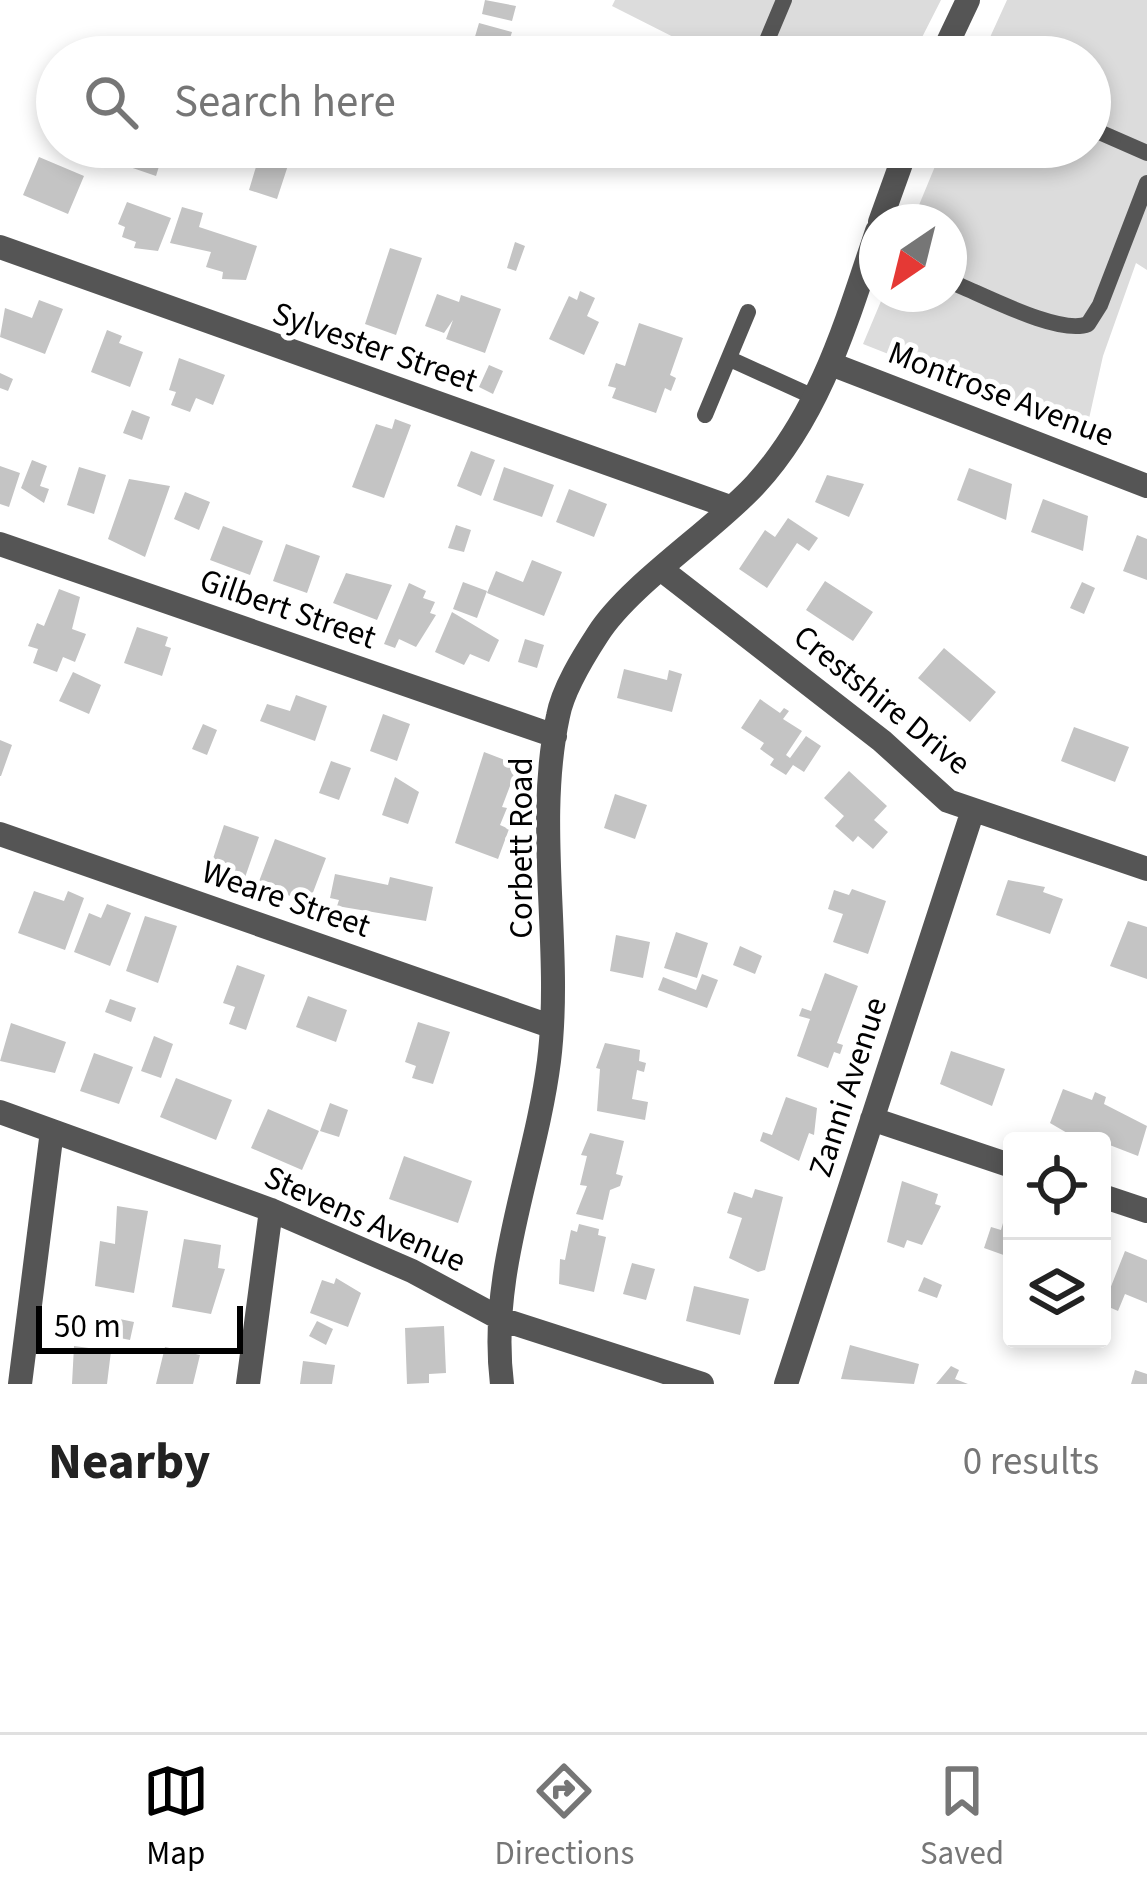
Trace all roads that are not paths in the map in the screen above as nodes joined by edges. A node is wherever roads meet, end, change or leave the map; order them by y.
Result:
1 (784, 0) edge
2 (968, 0) edge
3 (769, 36) edge
4 (951, 36) edge
5 (1111, 137) edge
6 (1147, 153) edge
7 (899, 168) edge
8 (1147, 183) edge
9 (886, 204) edge
10 (0, 247) edge
11 (859, 285) edge
12 (967, 287) edge
13 (748, 312) dead end
14 (730, 359) junction
15 (831, 364) junction
16 (816, 398) junction
17 (705, 415) dead end
18 (1147, 486) edge
19 (730, 507) junction
20 (0, 544) edge
21 (662, 570) junction
22 (555, 736) junction
23 (973, 810) junction
24 (0, 834) edge
25 (1147, 869) edge
26 (550, 1026) junction
27 (0, 1112) edge
28 (872, 1119) junction
29 (52, 1131) junction
30 (1003, 1163) edge
31 (1111, 1199) edge
32 (272, 1210) junction
33 (1147, 1211) edge
34 (501, 1319) junction
35 (20, 1384) edge
36 (248, 1384) edge
37 (502, 1384) edge
38 (703, 1384) edge
39 (786, 1384) edge

1 - 3 lane
2 - 4 street
5 - 6 lane
7 - 9 street
8 - 12 lane
10 - 19 street, Sylvester Street
11 - 15 street, Corbett Road
13 - 14 lane
14 - 16 lane
14 - 17 lane
15 - 16 street, Corbett Road
15 - 18 street, Montrose Avenue
16 - 19 street, Corbett Road
19 - 21 street, Corbett Road
20 - 22 street, Gilbert Street
21 - 22 street, Corbett Road
21 - 23 street, Crestshire Drive
22 - 26 street, Corbett Road
23 - 25 street, Crestshire Drive
23 - 28 street, Zanni Avenue
24 - 26 street, Weare Street
26 - 34 street, Corbett Road
27 - 29 street, Stevens Avenue
28 - 30 street
28 - 39 street, Zanni Avenue
29 - 32 street, Stevens Avenue
29 - 35 street
31 - 33 street
32 - 34 street, Stevens Avenue
32 - 36 street
34 - 37 street, Corbett Road
34 - 38 street, Stevens Avenue

